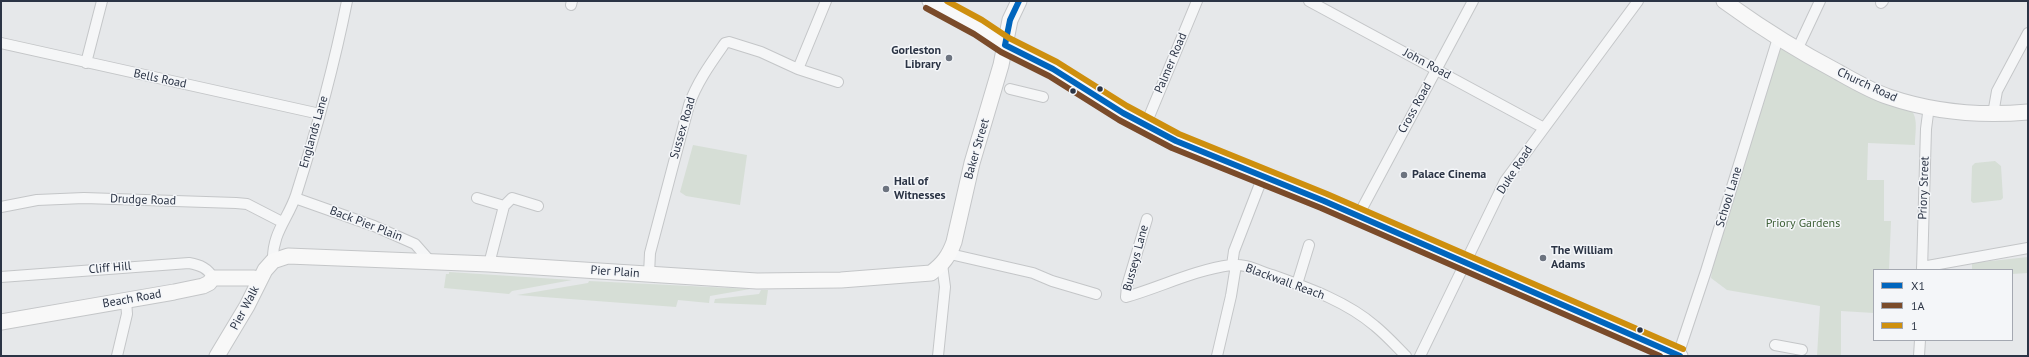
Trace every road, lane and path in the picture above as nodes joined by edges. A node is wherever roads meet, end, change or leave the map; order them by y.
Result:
1 (102, 1) edge
2 (347, 1) edge
3 (826, 1) edge
4 (930, 1) edge
5 (1019, 1) edge
6 (1197, 1) edge
7 (1309, 1) edge
8 (1473, 1) edge
9 (1638, 1) edge
10 (1724, 1) edge
11 (1820, 1) edge
12 (2028, 33) edge
13 (1778, 38) junction
14 (1, 43) edge
15 (1005, 45) junction
16 (1797, 50) junction
17 (86, 63) junction
18 (798, 69) junction
19 (1437, 70) junction
20 (838, 82) dead end
21 (1010, 89) dead end
22 (1043, 97) dead end
23 (1929, 106) junction
24 (2028, 112) edge
25 (320, 114) junction
26 (1993, 114) junction
27 (1146, 124) junction
28 (1544, 128) junction
29 (1263, 176) junction
30 (295, 198) junction
31 (477, 198) dead end
32 (504, 206) junction
33 (538, 206) dead end
34 (1, 207) edge
35 (1358, 216) junction
36 (1147, 219) dead end
37 (282, 222) junction
38 (1310, 245) dead end
39 (2028, 248) edge
40 (946, 259) junction
41 (273, 261) junction
42 (430, 261) junction
43 (1466, 262) junction
44 (489, 264) junction
45 (1234, 265) junction
46 (1922, 269) edge
47 (649, 274) junction
48 (1, 277) edge
49 (213, 278) junction
50 (260, 280) junction
51 (1297, 284) junction
52 (1096, 294) dead end
53 (1126, 297) joint
54 (126, 301) junction
55 (1, 322) edge
56 (1920, 341) edge
57 (1775, 345) dead end
58 (1802, 350) dead end
59 (1787, 352) edge
60 (1679, 355) edge
61 (117, 356) edge
62 (218, 356) edge
63 (938, 356) edge
64 (1217, 356) edge
65 (1406, 356) edge
66 (1420, 356) edge
67 (1919, 356) edge

1 - 17 street
2 - 25 street, Englands Lane
3 - 18 street
4 - 15 street
5 - 15 street, Baker Street
6 - 27 street, Palmer Road
7 - 19 street, John Road
8 - 19 street, Cross Road
9 - 28 street, Duke Road
10 - 13 street, Church Road
11 - 16 street
12 - 26 street
13 - 16 street, Church Road
13 - 60 street, School Lane
14 - 17 street, Bells Road
15 - 27 street
15 - 40 street, Baker Street
16 - 23 street, Church Road
17 - 25 street, Bells Road
18 - 20 street, Sussex Road
18 - 47 street, Sussex Road
19 - 28 street, John Road
19 - 35 street, Cross Road
21 - 22 street
23 - 26 street, Church Road
23 - 46 street, Priory Street
24 - 26 street, Church Road
25 - 30 street, Englands Lane
27 - 29 street
28 - 43 street, Duke Road
29 - 35 street
29 - 45 street
30 - 37 street, Englands Lane
30 - 42 street, Back Pier Plain
31 - 32 street
32 - 33 street
32 - 44 street
34 - 37 street, Drudge Road
35 - 43 street
36 - 53 street, Busseys Lane
37 - 41 street, Englands Lane
38 - 51 street
39 - 46 street
40 - 47 street, Pier Plain
40 - 52 street
40 - 63 street, Baker Street
41 - 42 street, Pier Plain
41 - 50 street, Pier Walk
42 - 44 street, Pier Plain
43 - 60 street
43 - 66 street, Duke Road
44 - 47 street, Pier Plain
45 - 51 street, Blackwall Reach
45 - 53 street, Blackwall Reach
45 - 64 street
48 - 49 street, Cliff Hill
49 - 50 street, Beach Road
49 - 54 street, Beach Road
50 - 62 street, Pier Walk
51 - 65 street, Blackwall Reach
54 - 55 street, Beach Road
54 - 61 street
56 - 67 street
57 - 59 street
58 - 59 street

